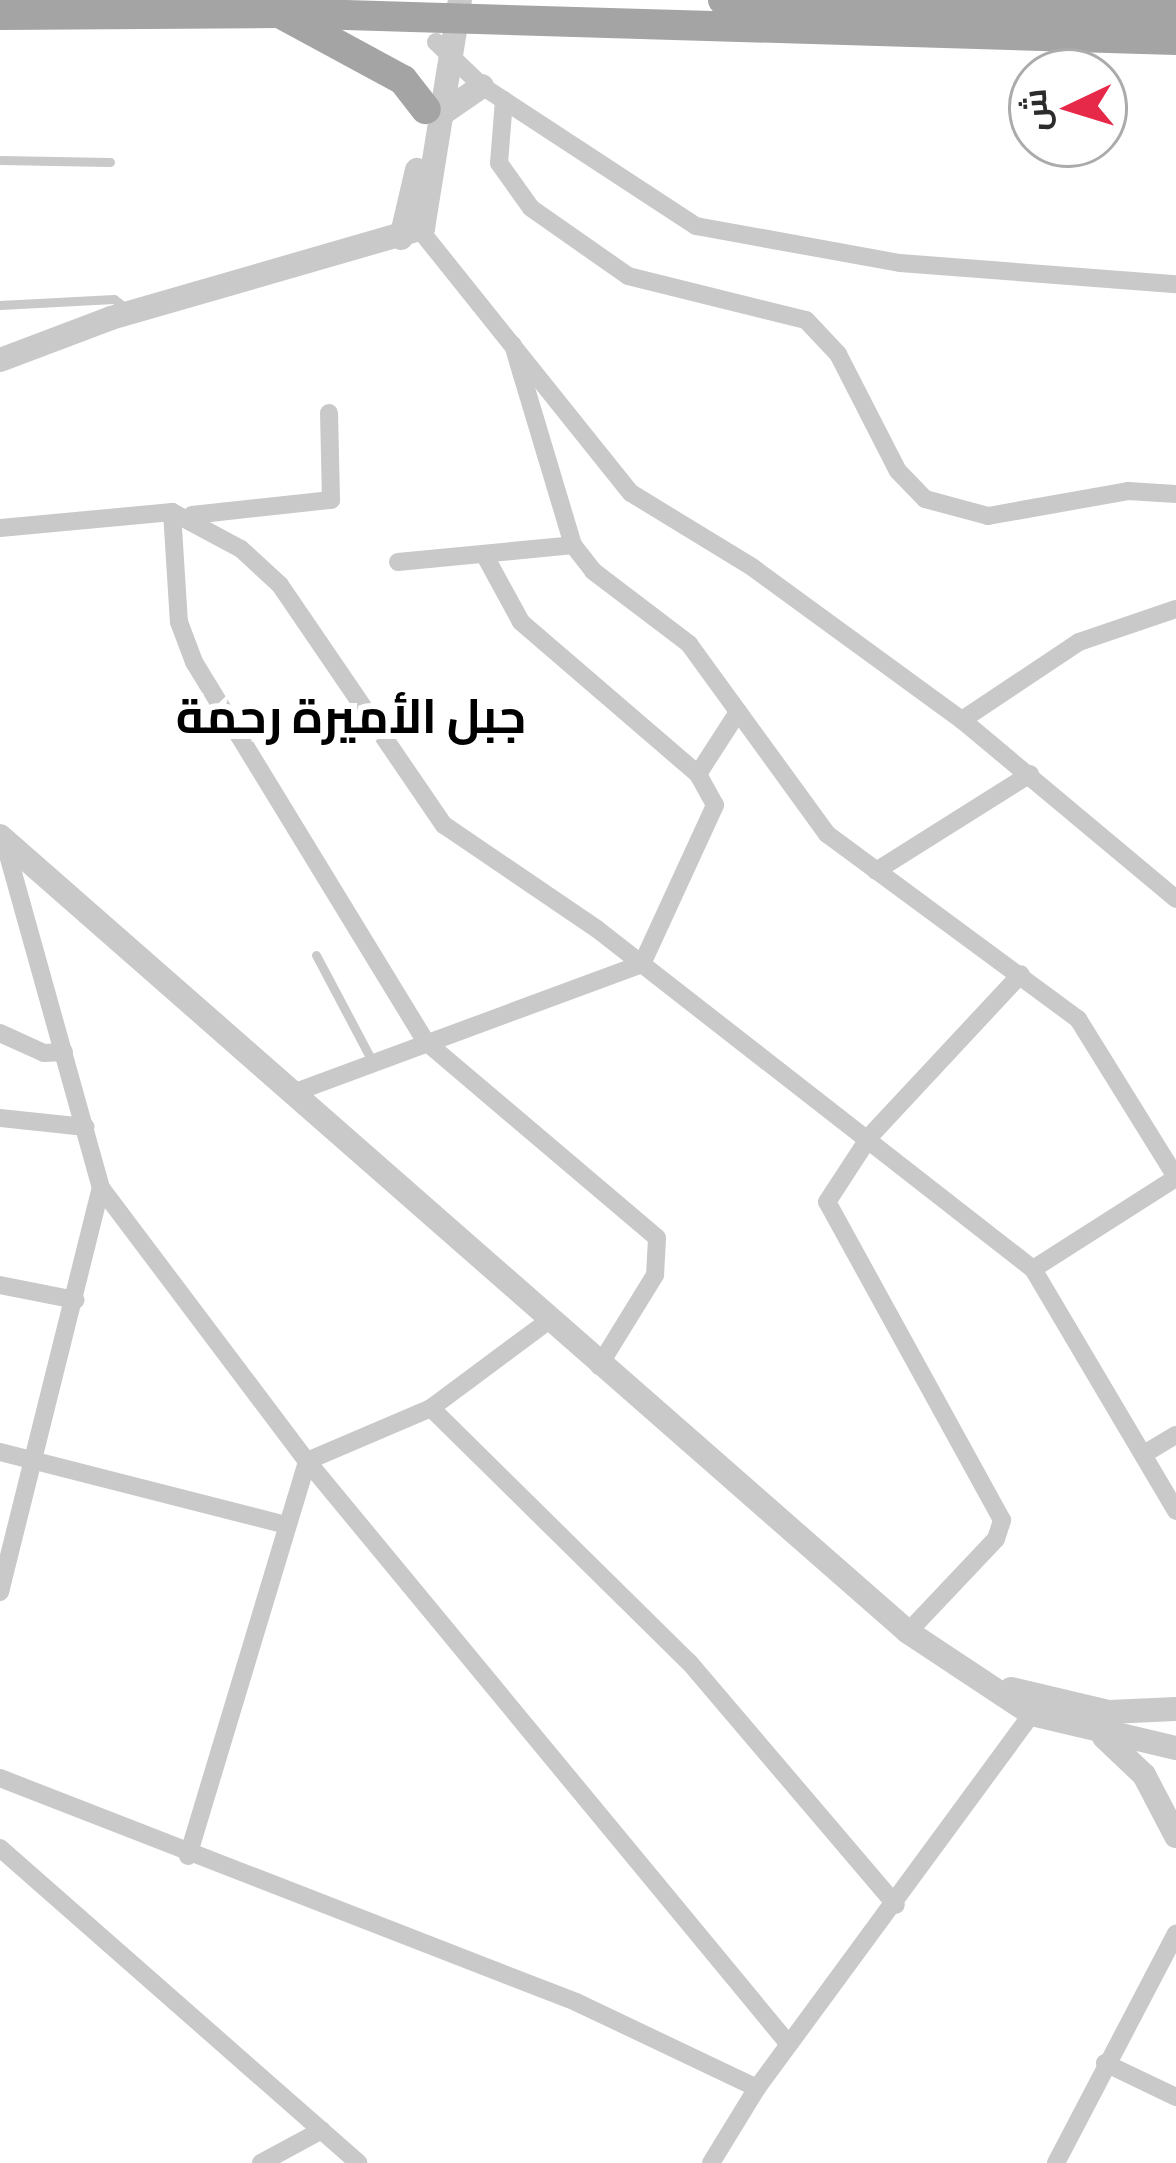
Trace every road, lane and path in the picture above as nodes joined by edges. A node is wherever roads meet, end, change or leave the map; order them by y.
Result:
1 (723, 0) edge
2 (280, 13) junction
3 (0, 14) edge
4 (1176, 16) edge
5 (446, 22) edge
6 (1176, 40) edge
7 (493, 93) junction
8 (433, 112) junction
9 (0, 160) edge
10 (110, 162) dead end
11 (410, 228) junction
12 (1176, 284) edge
13 (0, 305) edge
14 (131, 312) junction
15 (513, 345) junction
16 (0, 360) edge
17 (329, 412) dead end
18 (1176, 494) edge
19 (182, 514) junction
20 (0, 528) edge
21 (573, 544) junction
22 (484, 554) junction
23 (398, 562) dead end
24 (1176, 609) edge
25 (738, 712) junction
26 (962, 720) junction
27 (698, 773) junction
28 (1030, 774) junction
29 (1, 837) edge
30 (876, 871) junction
31 (1176, 899) edge
32 (316, 955) dead end
33 (642, 964) junction
34 (1021, 974) junction
35 (0, 1033) edge
36 (425, 1042) junction
37 (64, 1052) junction
38 (371, 1059) junction
39 (292, 1094) junction
40 (0, 1118) edge
41 (86, 1127) junction
42 (870, 1136) junction
43 (1176, 1178) edge
44 (101, 1188) junction
45 (1033, 1269) junction
46 (0, 1285) edge
47 (76, 1300) junction
48 (547, 1322) junction
49 (599, 1366) junction
50 (431, 1408) junction
51 (1176, 1435) edge
52 (0, 1452) edge
53 (1144, 1454) junction
54 (34, 1461) junction
55 (307, 1461) junction
56 (1176, 1511) edge
57 (282, 1524) junction
58 (0, 1592) edge
59 (908, 1632) junction
60 (1037, 1707) junction
61 (1176, 1708) edge
62 (1102, 1736) junction
63 (1176, 1748) edge
64 (0, 1778) edge
65 (1176, 1836) edge
66 (2, 1848) edge
67 (188, 1856) junction
68 (896, 1905) junction
69 (1176, 1933) edge
70 (788, 2042) junction
71 (1105, 2062) junction
72 (757, 2088) junction
73 (1176, 2097) edge
74 (322, 2130) junction
75 (261, 2163) edge
76 (358, 2163) edge
77 (711, 2163) edge
78 (1055, 2163) edge

1 - 4 main road
2 - 3 main road
2 - 5 main road
2 - 8 main road
5 - 6 main road
5 - 7 street
5 - 8 street
7 - 8 street
7 - 12 street
7 - 18 street
8 - 11 street
9 - 10 lane
11 - 14 street
11 - 15 street
13 - 14 lane
14 - 16 street
15 - 21 street
15 - 26 street
17 - 19 street
19 - 20 street
19 - 33 street
19 - 36 street
21 - 22 street
21 - 25 street
22 - 23 street
22 - 27 street
24 - 26 street
25 - 27 street
25 - 30 street
26 - 28 street
27 - 33 street
28 - 30 street
28 - 31 street
29 - 37 street
29 - 39 street
30 - 34 street
32 - 38 lane
33 - 36 street
33 - 42 street
34 - 42 street
34 - 43 street
35 - 37 street
36 - 38 street
36 - 49 street
37 - 41 street
38 - 39 street
39 - 48 street
40 - 41 street
41 - 44 street
42 - 45 street
42 - 59 street
43 - 45 street
44 - 47 street
44 - 55 street
45 - 53 street
46 - 47 street
47 - 54 street
48 - 49 street
48 - 50 street
49 - 59 street
50 - 55 street
50 - 68 street
51 - 53 street
52 - 54 street
53 - 56 street
54 - 57 street
54 - 58 street
55 - 57 street
55 - 70 street
57 - 67 street
59 - 60 street
60 - 61 street
60 - 62 street
60 - 68 street
62 - 63 street
62 - 65 street
64 - 67 street
66 - 74 street
67 - 72 street
68 - 70 street
69 - 71 street
70 - 72 street
71 - 73 street
71 - 78 street
72 - 77 street
74 - 75 street
74 - 76 street

